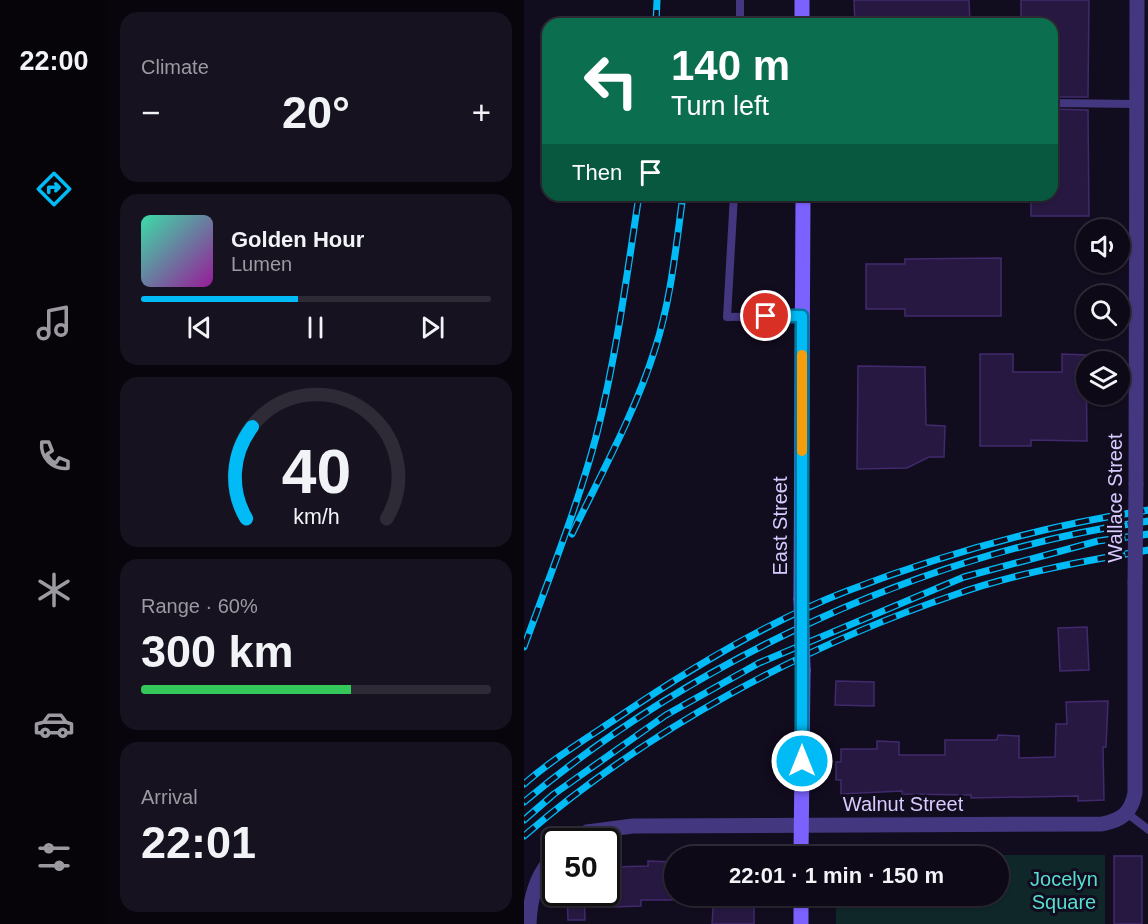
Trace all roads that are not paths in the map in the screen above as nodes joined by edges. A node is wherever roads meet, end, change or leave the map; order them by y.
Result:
1 (740, 0) edge
2 (802, 0) edge
3 (1137, 0) edge
4 (740, 18) edge
5 (802, 18) edge
6 (1058, 103) edge
7 (1136, 104) junction
8 (734, 201) edge
9 (803, 201) edge
10 (802, 316) junction
11 (1128, 814) junction
12 (801, 825) junction
13 (605, 828) edge
14 (1148, 830) edge
15 (801, 846) edge
16 (542, 872) edge
17 (801, 906) edge
18 (528, 924) edge
19 (801, 924) edge

1 - 4 lane
2 - 5 main road
3 - 7 street, Wallace Street
6 - 7 lane
7 - 11 street, Wallace Street, bridge
8 - 10 lane
9 - 10 main road, East Street
10 - 12 main road, East Street, bridge
11 - 12 street, Walnut Street
11 - 14 lane
12 - 13 street, Walnut Street
12 - 15 main road, East Street
16 - 18 street
17 - 19 main road

